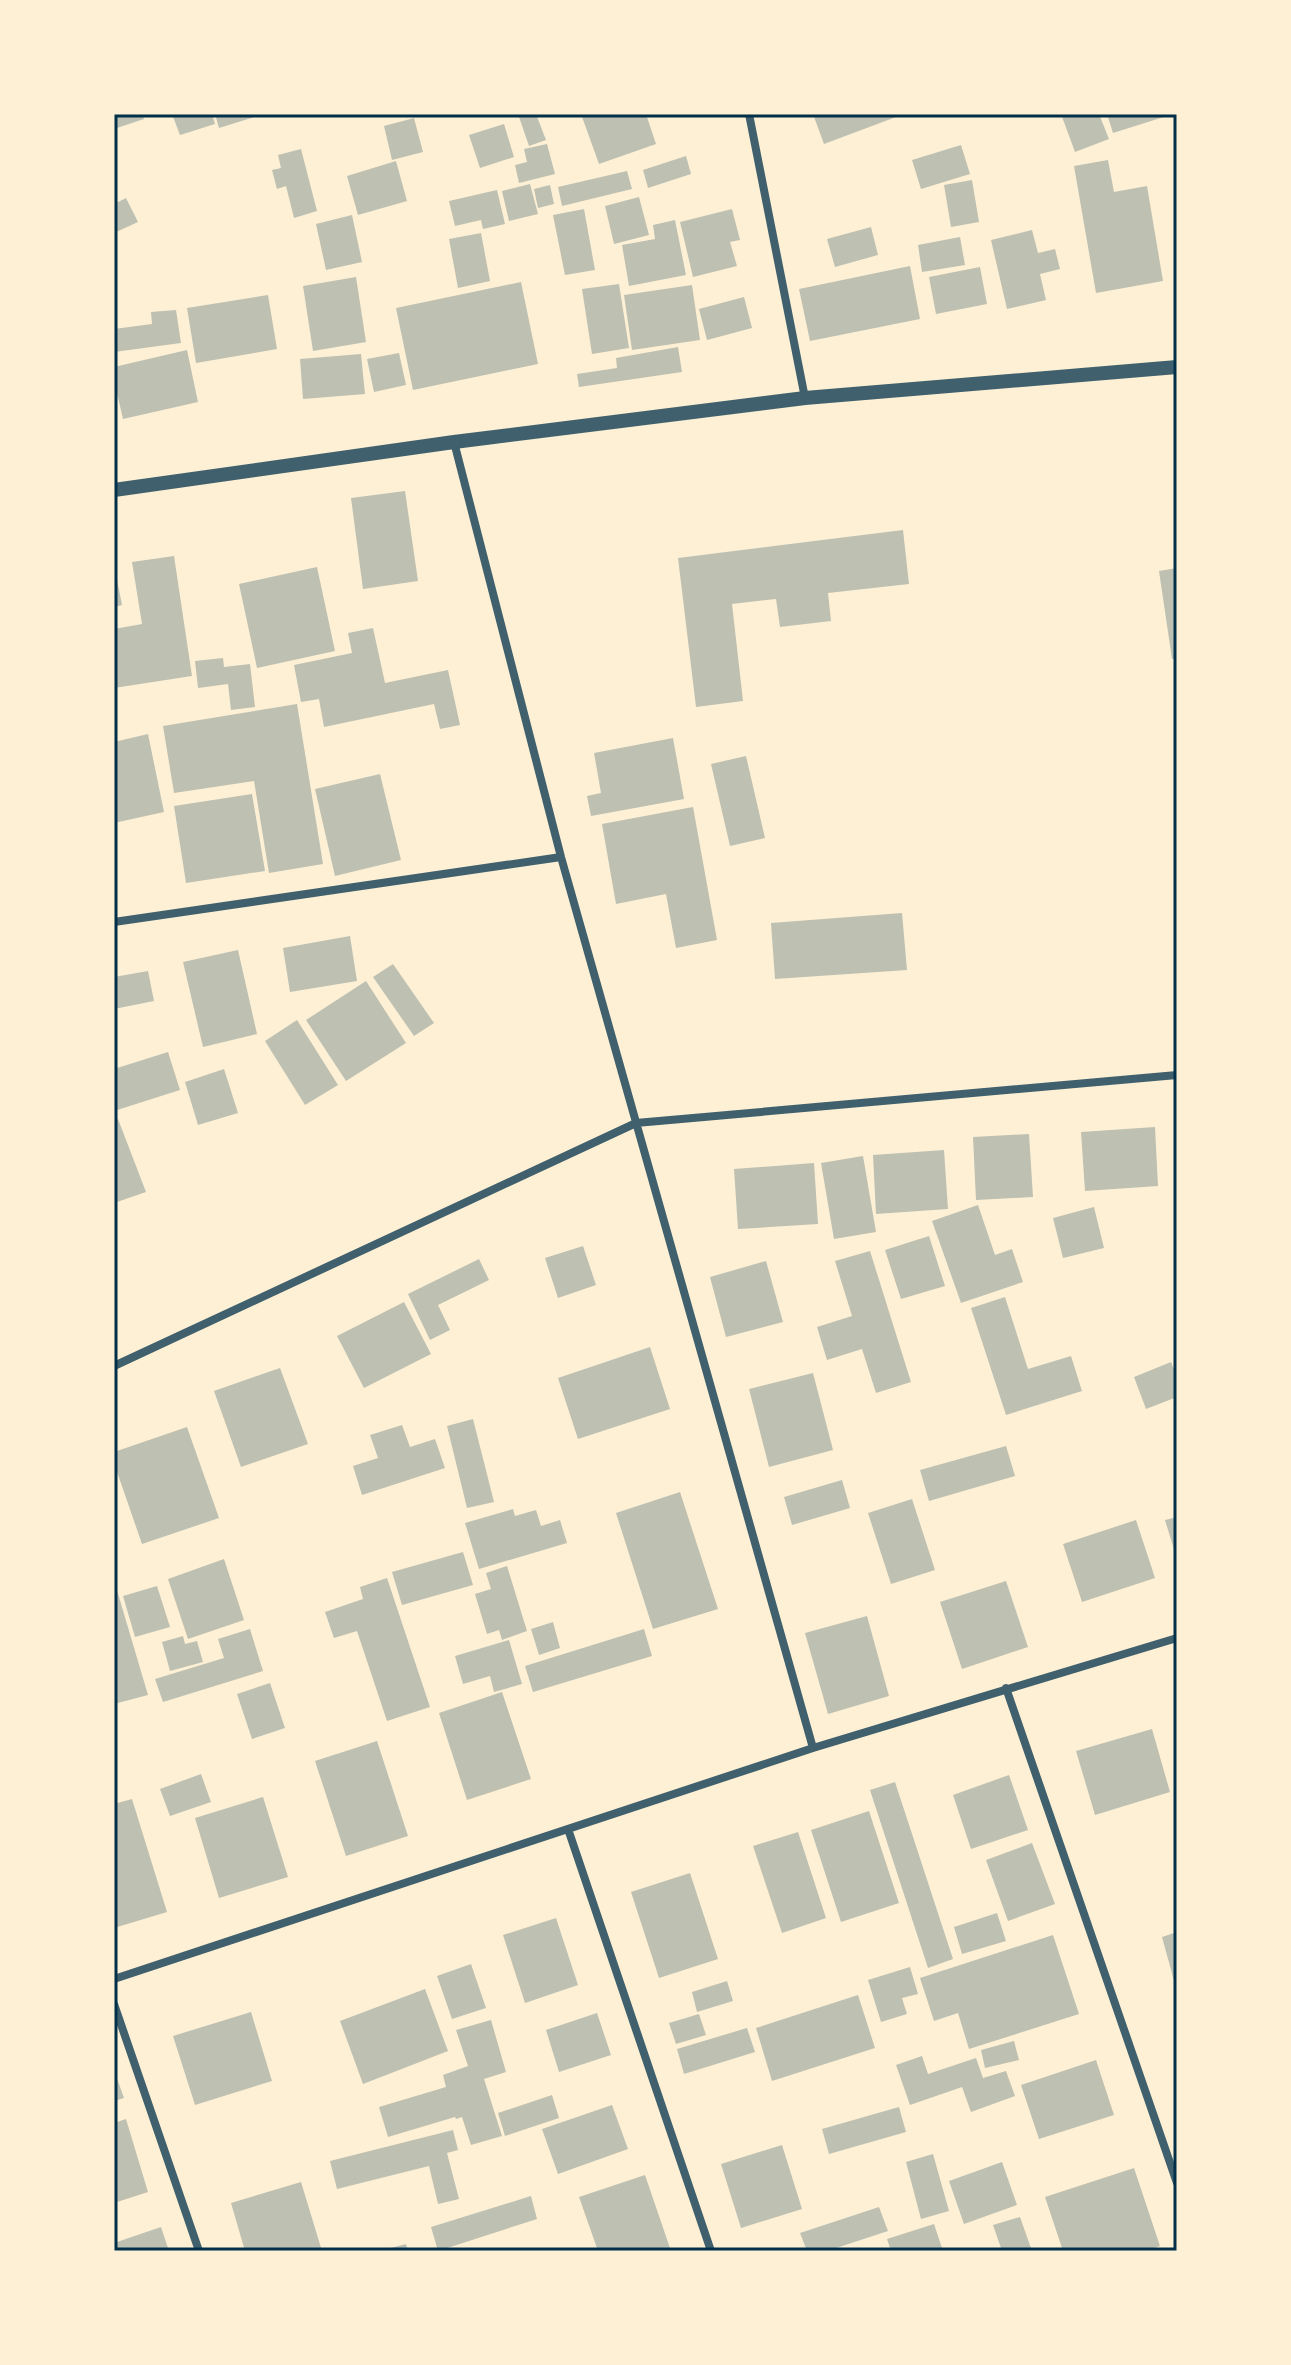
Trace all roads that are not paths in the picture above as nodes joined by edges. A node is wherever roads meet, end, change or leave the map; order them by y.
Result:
1 (749, 114) edge
2 (1177, 367) edge
3 (805, 398) junction
4 (454, 442) junction
5 (114, 490) edge
6 (561, 857) junction
7 (114, 922) edge
8 (1177, 1075) edge
9 (636, 1123) junction
10 (114, 1366) edge
11 (1177, 1638) edge
12 (1006, 1688) junction
13 (813, 1748) junction
14 (568, 1829) junction
15 (114, 1979) edge
16 (114, 2004) edge
17 (1177, 2183) edge
18 (199, 2251) edge
19 (711, 2251) edge

1 - 3 street
2 - 3 street
3 - 4 street
4 - 5 street
4 - 6 street
6 - 7 street
6 - 9 street
8 - 9 street
9 - 10 street
9 - 13 street
11 - 12 street
12 - 13 street
12 - 17 street
13 - 14 street
14 - 15 street
14 - 19 street
16 - 18 street

